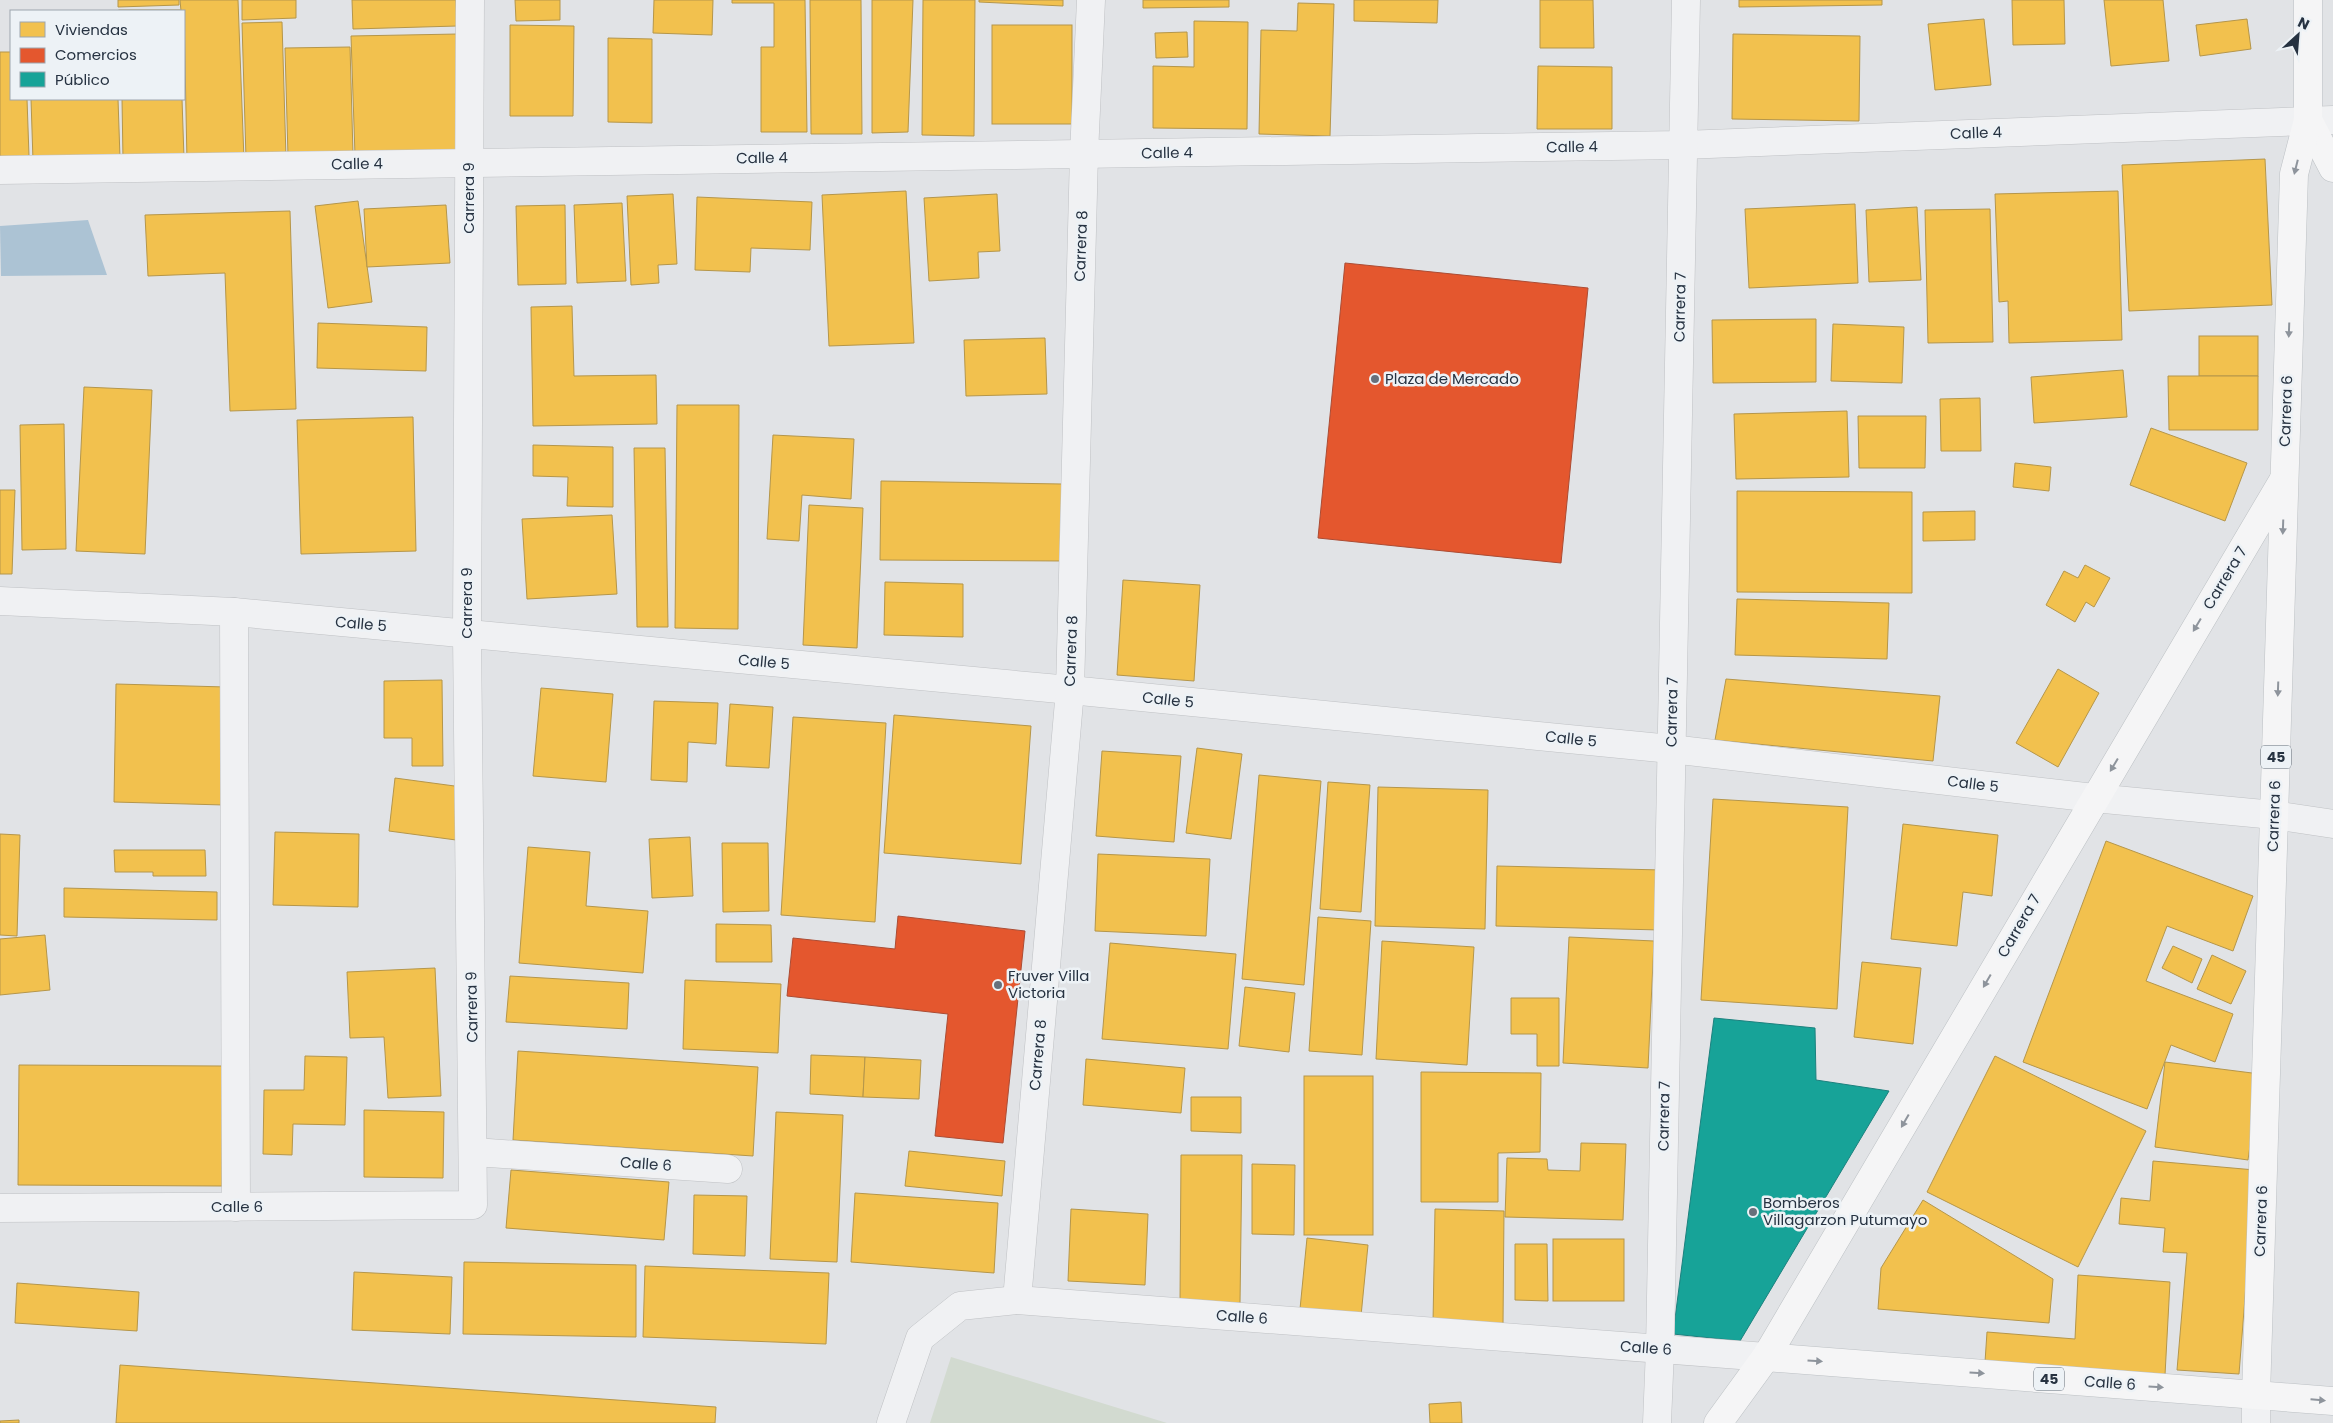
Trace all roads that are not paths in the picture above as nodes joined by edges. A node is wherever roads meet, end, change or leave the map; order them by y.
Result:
1 (470, 0) edge
2 (1091, 0) edge
3 (1686, 0) edge
4 (2308, 0) edge
5 (2320, 120) edge
6 (1683, 145) junction
7 (1084, 154) junction
8 (469, 162) junction
9 (2333, 168) edge
10 (0, 170) edge
11 (2284, 478) junction
12 (0, 601) edge
13 (234, 612) junction
14 (467, 634) junction
15 (1070, 690) junction
16 (1671, 749) junction
17 (2094, 798) junction
18 (2274, 815) junction
19 (2333, 824) edge
20 (474, 1152) junction
21 (728, 1169) dead end
22 (473, 1205) joint
23 (236, 1207) junction
24 (0, 1208) edge
25 (1016, 1300) junction
26 (1660, 1349) junction
27 (1766, 1357) junction
28 (2256, 1395) junction
29 (2333, 1401) edge
30 (891, 1423) edge
31 (1657, 1423) edge
32 (1718, 1423) edge
33 (2256, 1423) edge

1 - 8 street, Carrera 9
2 - 7 street, Carrera 8
3 - 6 street, Carrera 7
4 - 5 main road, Carrera 6 / 45
5 - 6 street, Calle 4
5 - 9 main road, Carrera 6 / 45
5 -> 11 main road, Carrera 6 / 45
6 - 7 street, Calle 4
6 - 16 street, Carrera 7
7 - 8 street, Calle 4
7 - 15 street, Carrera 8
8 - 10 street, Calle 4
8 - 14 street, Carrera 9
11 -> 17 main road, Carrera 7 / 45
11 -> 18 main road, Carrera 6 / 45
12 - 13 street, Calle 5
13 - 14 street, Calle 5
13 - 23 street
14 - 15 street, Calle 5
14 - 20 street, Carrera 9
15 - 16 street, Calle 5
15 - 25 street, Carrera 8
16 - 17 street, Calle 5
16 - 26 street, Carrera 7
17 - 18 street, Calle 5
17 -> 27 main road, Carrera 7 / 45
18 - 19 street, Calle 5
18 - 28 main road, Carrera 6 / 45
20 - 21 street, Calle 6
20 - 22 street, Carrera 9
22 - 23 street, Calle 6
23 - 24 street, Calle 6
25 - 26 street, Calle 6
25 - 30 street, Calle 6
26 - 27 street, Calle 6
26 - 31 street, Carrera 7
27 -> 28 main road, Calle 6 / 45
27 - 32 main road, Carrera 7 / 45
28 -> 29 main road, Calle 6 / 45
28 - 33 street, Carrera 6

